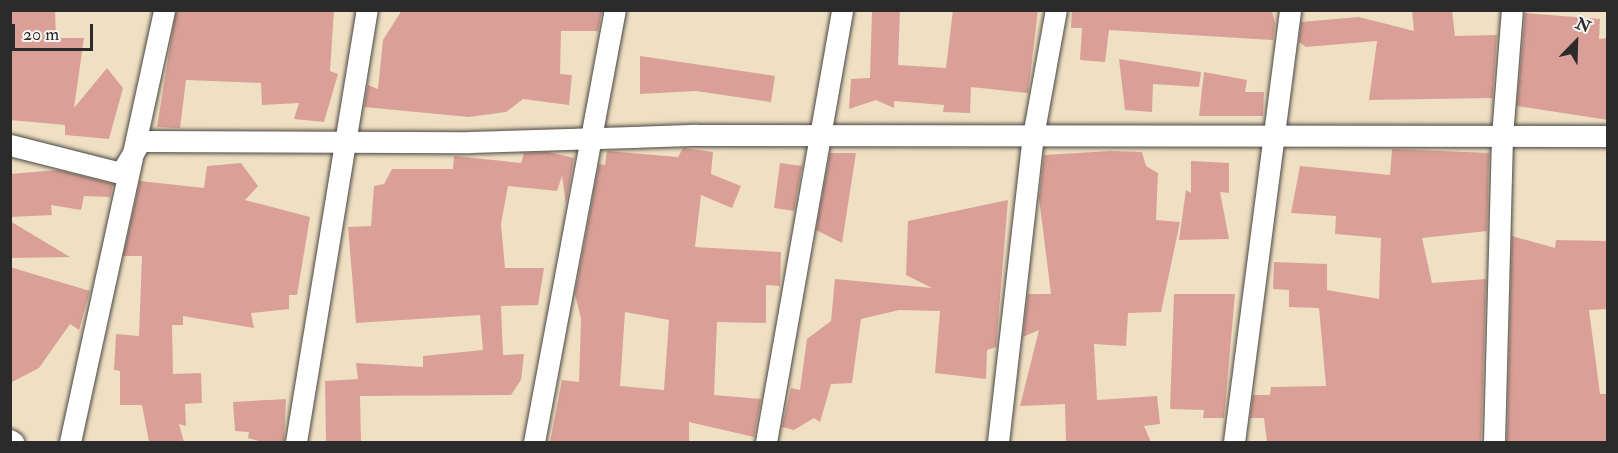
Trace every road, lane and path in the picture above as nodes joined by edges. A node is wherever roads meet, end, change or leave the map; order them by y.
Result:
1 (164, 10) edge
2 (367, 10) edge
3 (615, 10) edge
4 (842, 10) edge
5 (1056, 10) edge
6 (1290, 10) edge
7 (1512, 10) edge
8 (1033, 136) junction
9 (1278, 136) junction
10 (1502, 136) junction
11 (1608, 136) edge
12 (819, 137) junction
13 (592, 138) junction
14 (346, 139) junction
15 (140, 141) junction
16 (10, 145) edge
17 (70, 442) edge
18 (296, 442) edge
19 (534, 442) edge
20 (766, 442) edge
21 (998, 442) edge
22 (1234, 442) edge
23 (1494, 442) edge

1 - 15 street
2 - 14 street
3 - 13 street
4 - 12 street
5 - 8 street
6 - 9 street
7 - 10 street
8 - 9 street
8 - 12 street
8 - 21 street
9 - 10 street
9 - 22 street
10 - 11 street
10 - 23 street
12 - 13 street
12 - 20 street
13 - 14 street
13 - 19 street
14 - 15 street
14 - 18 street
15 - 16 street
15 - 17 street

